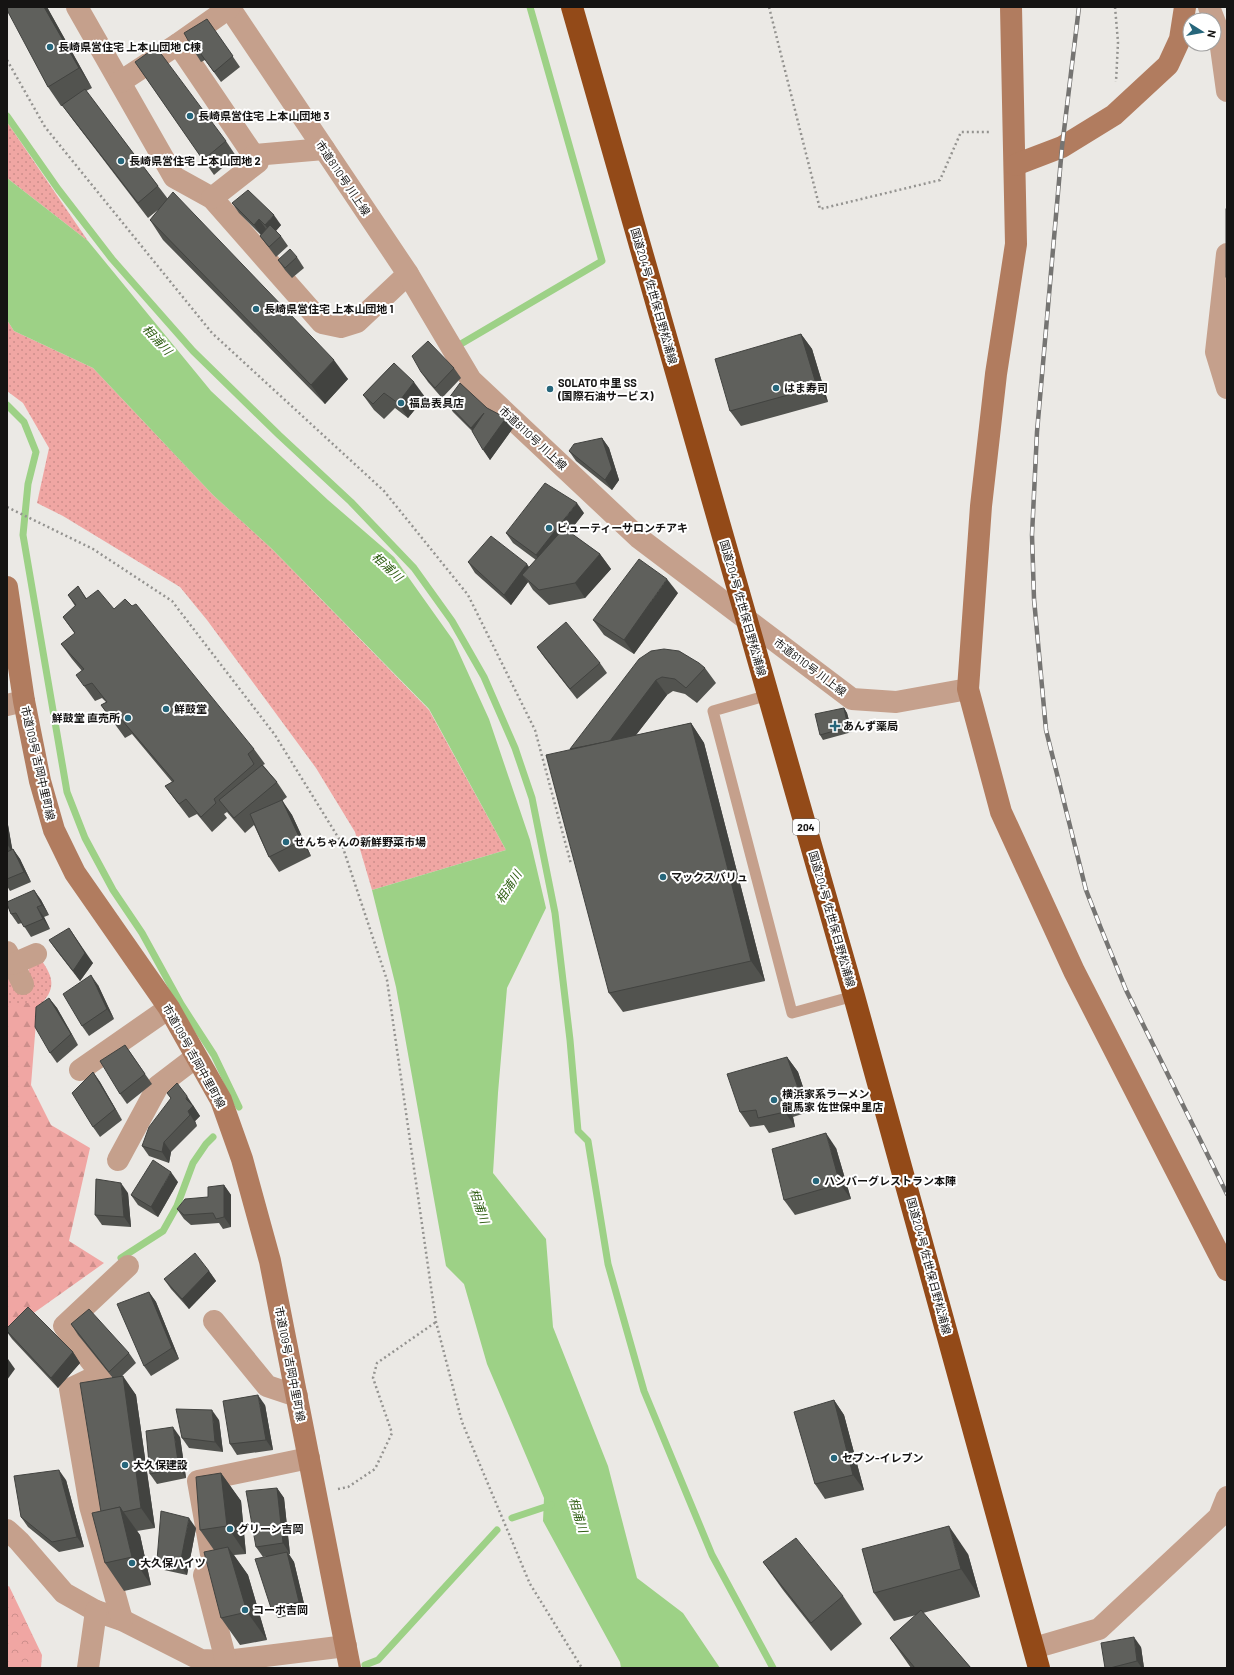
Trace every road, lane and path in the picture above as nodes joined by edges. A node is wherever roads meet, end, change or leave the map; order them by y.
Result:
1 (77, 7) edge
2 (229, 7) edge
3 (572, 7) edge
4 (769, 7) edge
5 (1011, 7) edge
6 (1114, 7) edge
7 (1185, 7) edge
8 (1209, 7) edge
9 (178, 44) junction
10 (7, 60) edge
11 (120, 82) junction
12 (1227, 91) edge
13 (1114, 115) junction
14 (1015, 132) junction
15 (324, 149) junction
16 (254, 155) junction
17 (1015, 165) junction
18 (212, 198) junction
19 (1227, 254) edge
20 (408, 274) junction
21 (1227, 388) edge
22 (7, 507) edge
23 (7, 587) edge
24 (746, 617) junction
25 (968, 689) junction
26 (768, 695) junction
27 (15, 703) edge
28 (571, 864) edge
29 (36, 954) dead end
30 (10, 958) edge
31 (23, 984) dead end
32 (854, 996) junction
33 (169, 1008) junction
34 (196, 1057) junction
35 (80, 1070) dead end
36 (118, 1160) dead end
37 (128, 1266) dead end
38 (1227, 1270) edge
39 (214, 1321) dead end
40 (436, 1322) junction
41 (297, 1396) junction
42 (309, 1458) junction
43 (316, 1495) junction
44 (1227, 1497) edge
45 (7, 1530) edge
46 (96, 1611) junction
47 (122, 1620) junction
48 (346, 1646) junction
49 (226, 1661) junction
50 (1038, 1662) edge
51 (88, 1668) edge
52 (350, 1668) edge
53 (582, 1668) edge

1 - 11 street
2 - 9 street
2 - 15 street, 市道8110号 川上線
3 - 24 highway, 国道204号 佐世保日野松浦線 / 204
4 - 14 path
5 - 14 street
6 - 13 path
7 - 13 street
8 - 12 street
9 - 11 street
9 - 16 street
10 - 28 path
11 - 18 street
13 - 17 street
14 - 17 street
15 - 16 street
15 - 20 street, 市道8110号 川上線
16 - 18 street
17 - 25 street
18 - 20 street
19 - 21 street
20 - 24 street, 市道8110号 川上線
22 - 40 path
23 - 27 street, 市道109号 吉岡中里町線
24 - 25 street, 市道8110号 川上線
24 - 26 highway, 国道204号 佐世保日野松浦線 / 204
25 - 38 street
26 - 32 highway, 国道204号 佐世保日野松浦線 / 204
26 - 32 lane
27 - 33 street, 市道109号 吉岡中里町線
29 - 30 street
30 - 31 street
32 - 50 highway, 国道204号 佐世保日野松浦線 / 204
33 - 34 street, 市道109号 吉岡中里町線
33 - 35 street
34 - 36 street
34 - 41 street, 市道109号 吉岡中里町線
37 - 47 street
39 - 41 street
40 - 43 path
40 - 53 path
41 - 42 street, 市道109号 吉岡中里町線
42 - 43 street, 市道109号 吉岡中里町線
42 - 49 street
43 - 48 street, 市道109号 吉岡中里町線
44 - 50 street
45 - 46 street
46 - 47 street
46 - 51 street
47 - 49 street
48 - 49 street
48 - 52 street, 市道109号 吉岡中里町線

